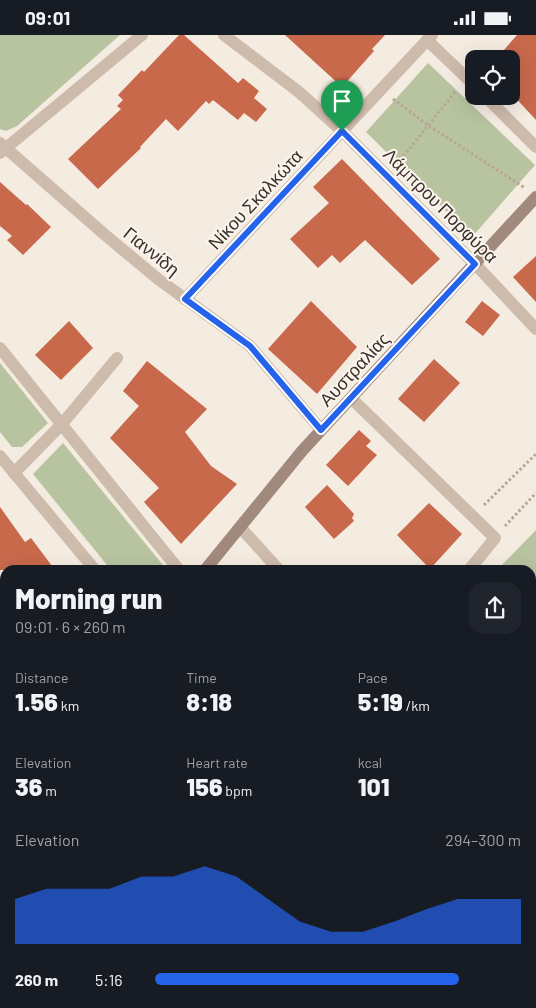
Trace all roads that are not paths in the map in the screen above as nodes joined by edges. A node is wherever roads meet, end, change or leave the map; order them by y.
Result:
1 (142, 35) edge
2 (224, 35) edge
3 (430, 37) edge
4 (465, 76) edge
5 (494, 105) edge
6 (342, 131) junction
7 (536, 147) edge
8 (2, 148) edge
9 (532, 194) edge
10 (475, 264) junction
11 (185, 299) junction
12 (536, 329) edge
13 (0, 348) edge
14 (117, 358) dead end
15 (351, 398) junction
16 (62, 424) junction
17 (321, 430) junction
18 (0, 456) edge
19 (14, 473) junction
20 (240, 527) junction
21 (91, 565) edge
22 (175, 565) edge
23 (209, 565) edge
24 (274, 565) edge
25 (473, 565) edge

1 - 8 street
2 - 6 street, Λάμπρου Πορφύρα
3 - 4 street
3 - 6 street, Νίκου Σκαλκώτα
5 - 7 street
6 - 10 street, Λάμπρου Πορφύρα
6 - 11 street, Νίκου Σκαλκώτα
8 - 11 street, Γιαννίδη
9 - 10 main road, Αυστραλίας
10 - 12 street, Λάμπρου Πορφύρα
10 - 15 main road, Αυστραλίας
11 - 17 street, Γιαννίδη
13 - 16 street
14 - 16 street
15 - 17 main road, Αυστραλίας
15 - 25 street
16 - 19 street
16 - 22 street
17 - 20 main road, Αυστραλίας
18 - 19 street
19 - 21 street
20 - 23 main road, Αυστραλίας
20 - 24 street

